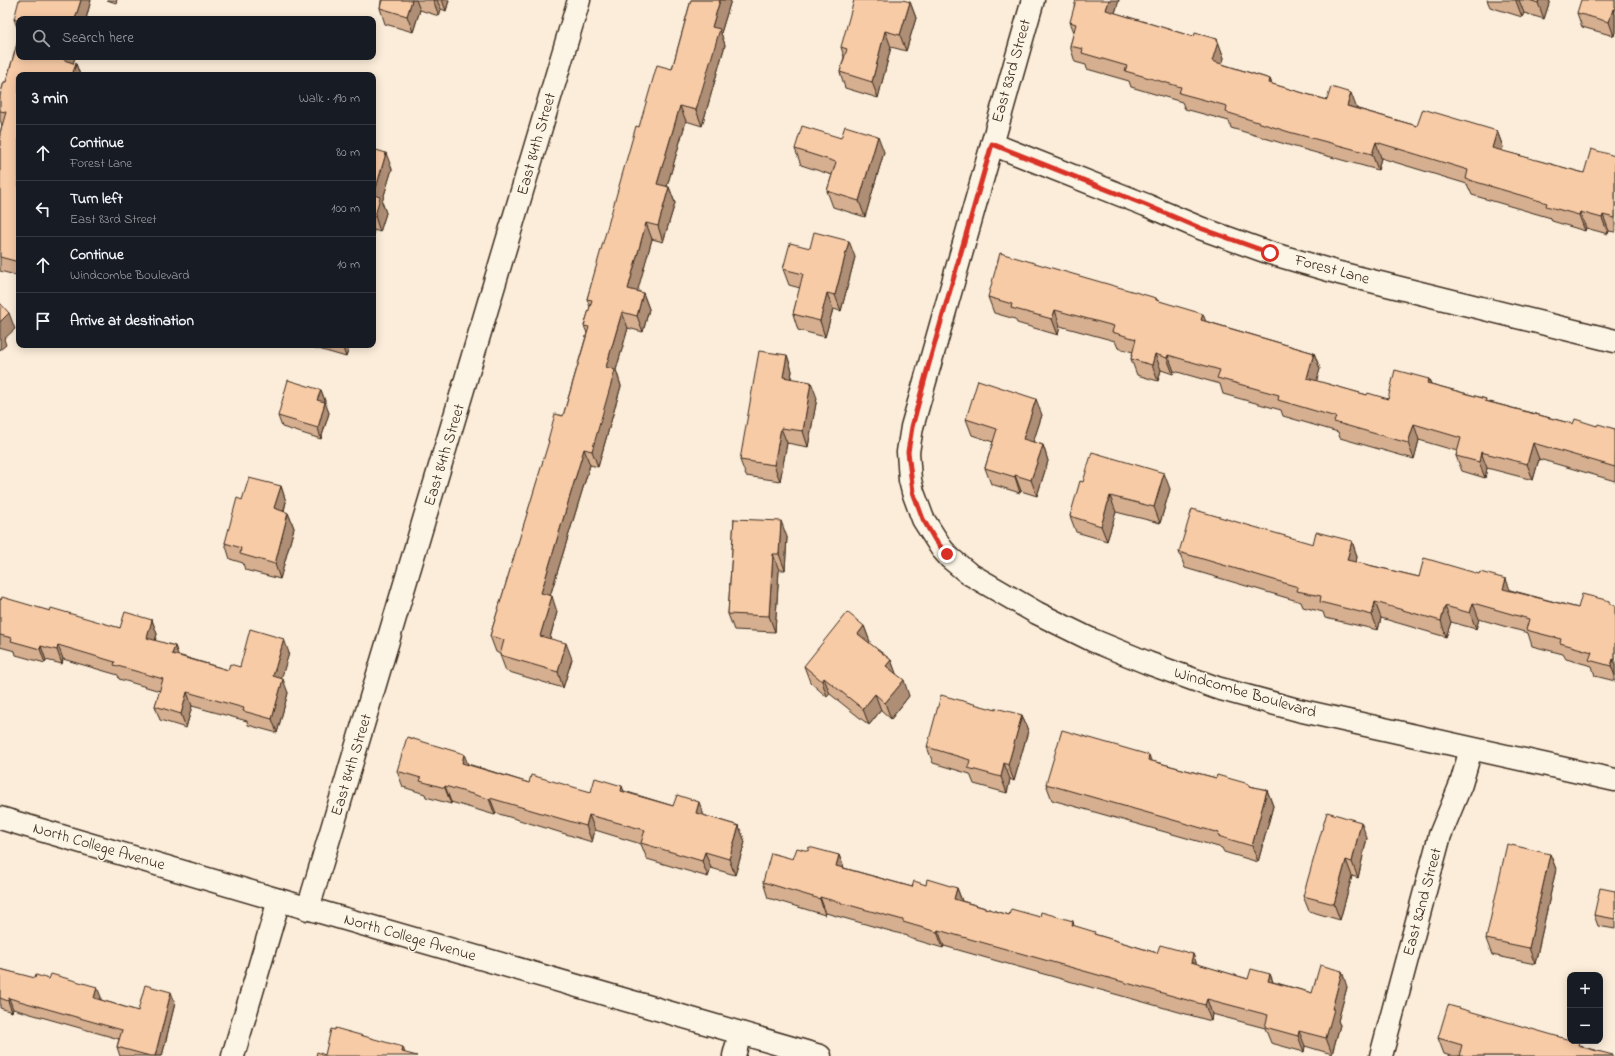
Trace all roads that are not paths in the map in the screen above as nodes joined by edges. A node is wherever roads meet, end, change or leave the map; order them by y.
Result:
1 (579, 0) edge
2 (1033, 0) edge
3 (992, 144) junction
4 (1615, 341) edge
5 (921, 513) joint
6 (1471, 749) junction
7 (1615, 780) edge
8 (0, 818) edge
9 (279, 900) junction
10 (308, 909) junction
11 (740, 1033) junction
12 (233, 1056) edge
13 (734, 1056) edge
14 (820, 1056) edge
15 (1381, 1056) edge

1 - 10 street, East 84th Street
2 - 3 street, East 83rd Street
3 - 4 street, Forest Lane
3 - 5 street, East 83rd Street
5 - 6 street, Windcombe Boulevard
6 - 7 street, Windcombe Boulevard
6 - 15 street, East 82nd Street
8 - 9 street, North College Avenue
9 - 10 street, North College Avenue
9 - 12 street
10 - 11 street, North College Avenue
11 - 13 street
11 - 14 street, North College Avenue

